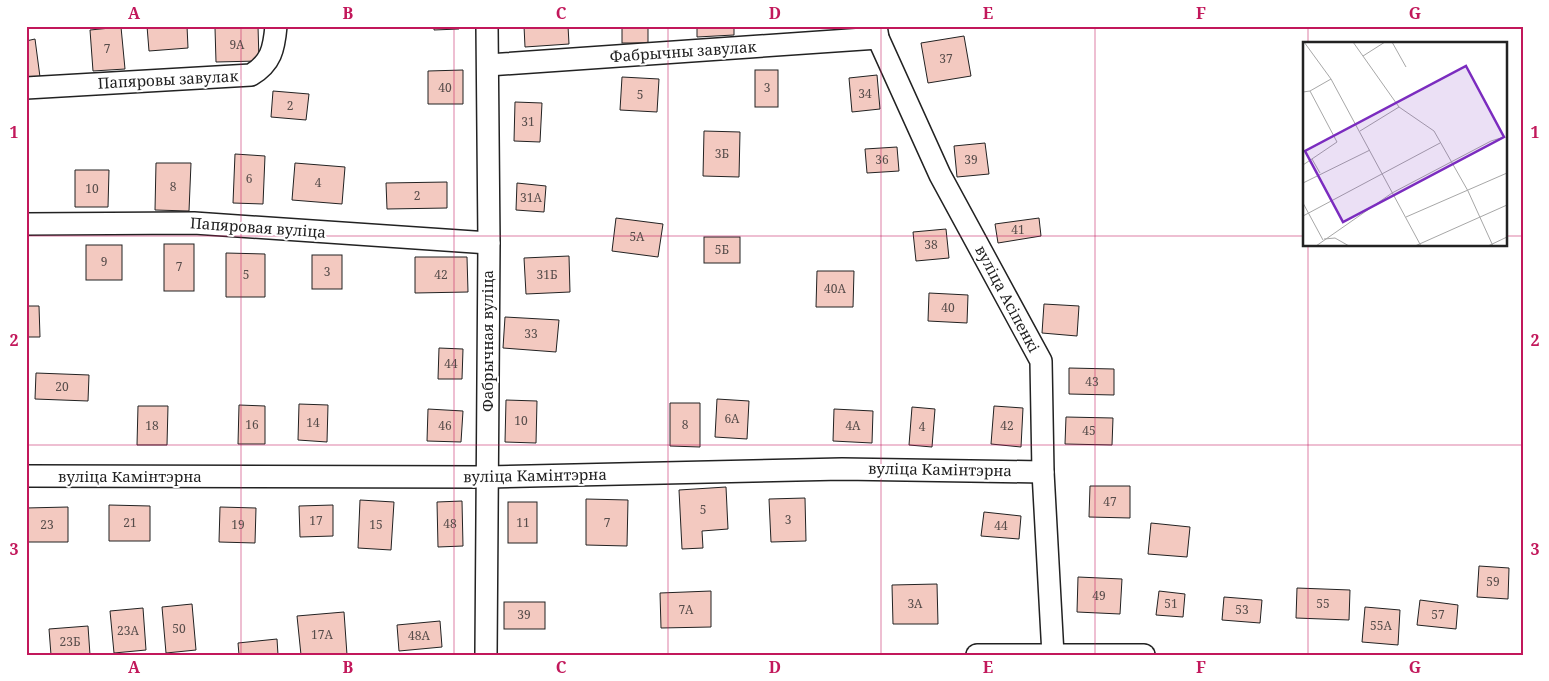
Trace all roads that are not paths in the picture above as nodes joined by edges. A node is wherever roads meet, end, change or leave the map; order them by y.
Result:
1 (276, 26) edge
2 (487, 26) edge
3 (877, 32) edge
4 (488, 66) junction
5 (26, 88) edge
6 (26, 224) edge
7 (488, 243) junction
8 (1043, 472) junction
9 (26, 476) edge
10 (488, 478) junction
11 (1052, 654) edge
12 (486, 655) edge
13 (977, 655) edge
14 (1144, 655) edge

1 - 5 street, Папяровы завулак
2 - 4 street, Фабрычная вуліца
3 - 4 street, Фабрычны завулак
3 - 8 street, вуліца Асіпенкі
4 - 7 street, Фабрычная вуліца
6 - 7 street, Папяровая вуліца
7 - 10 street, Фабрычная вуліца
8 - 10 street, вуліца Камінтэрна
8 - 11 street, вуліца Асіпенкі
9 - 10 street, вуліца Камінтэрна
10 - 12 street, Фабрычная вуліца
11 - 13 street
11 - 14 street

